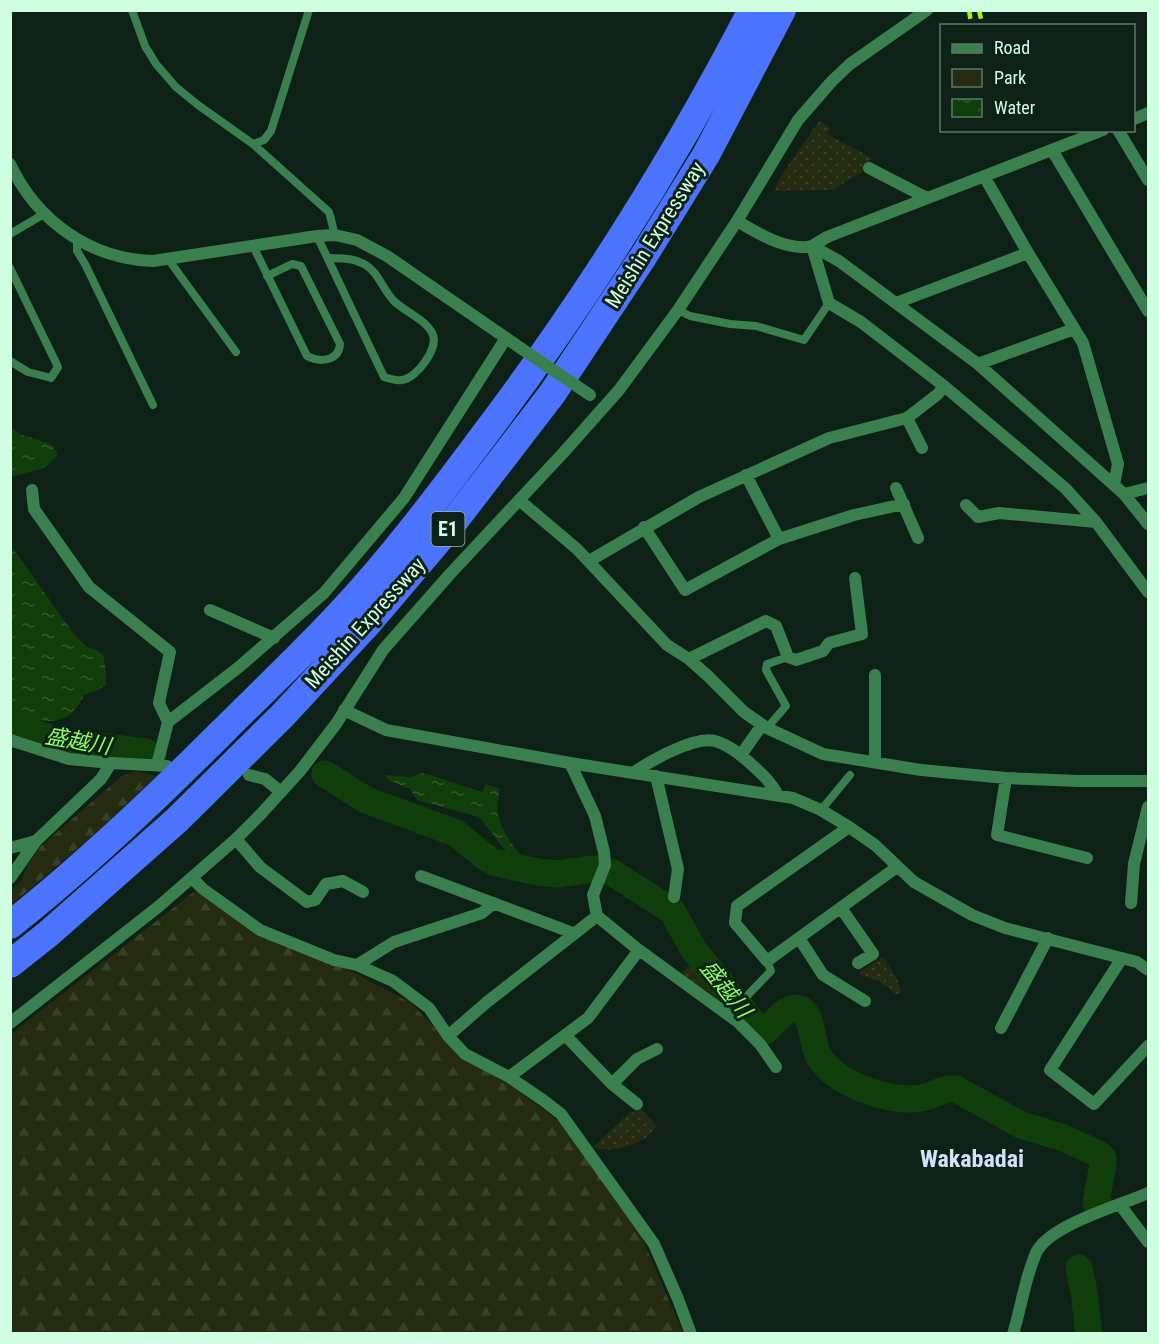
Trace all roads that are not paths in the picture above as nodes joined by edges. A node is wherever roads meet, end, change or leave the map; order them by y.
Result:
1 (132, 10) edge
2 (309, 10) edge
3 (752, 10) edge
4 (782, 10) edge
5 (927, 10) edge
6 (1149, 113) edge
7 (1135, 119) edge
8 (1098, 132) edge
9 (1119, 132) edge
10 (253, 144) junction
11 (1052, 150) junction
12 (10, 164) edge
13 (869, 168) dead end
14 (984, 176) junction
15 (1149, 180) edge
16 (927, 198) junction
17 (44, 214) junction
18 (737, 221) junction
19 (10, 234) edge
20 (335, 235) junction
21 (317, 236) junction
22 (77, 240) junction
23 (253, 246) junction
24 (812, 246) junction
25 (1028, 253) junction
26 (328, 258) junction
27 (168, 259) junction
28 (10, 268) edge
29 (267, 276) junction
30 (829, 303) junction
31 (896, 303) junction
32 (678, 310) junction
33 (1149, 311) edge
34 (1074, 329) junction
35 (511, 341) junction
36 (236, 352) dead end
37 (10, 361) edge
38 (978, 364) junction
39 (945, 386) junction
40 (153, 405) dead end
41 (606, 405) junction
42 (907, 418) junction
43 (922, 448) dead end
44 (746, 475) junction
45 (1114, 485) junction
46 (896, 488) dead end
47 (1149, 488) edge
48 (32, 490) dead end
49 (1124, 494) junction
50 (519, 500) junction
51 (903, 504) junction
52 (966, 505) dead end
53 (1096, 522) junction
54 (1149, 524) edge
55 (644, 527) junction
56 (918, 538) dead end
57 (779, 539) junction
58 (589, 561) junction
59 (855, 578) dead end
60 (1149, 592) edge
61 (210, 610) dead end
62 (274, 638) junction
63 (788, 657) junction
64 (689, 659) junction
65 (875, 675) dead end
66 (344, 710) junction
67 (168, 722) junction
68 (764, 727) junction
69 (10, 740) edge
70 (741, 755) junction
71 (875, 762) junction
72 (111, 763) junction
73 (570, 763) junction
74 (633, 773) junction
75 (249, 775) dead end
76 (850, 775) dead end
77 (656, 776) junction
78 (1006, 778) junction
79 (1149, 781) edge
80 (281, 792) junction
81 (778, 795) junction
82 (1149, 807) edge
83 (821, 810) junction
84 (849, 827) junction
85 (236, 840) junction
86 (36, 841) junction
87 (10, 848) edge
88 (1087, 858) dead end
89 (897, 867) junction
90 (421, 876) dead end
91 (10, 878) edge
92 (192, 878) junction
93 (363, 892) dead end
94 (674, 897) dead end
95 (494, 903) junction
96 (1131, 903) dead end
97 (841, 908) junction
98 (597, 916) junction
99 (10, 925) edge
100 (573, 933) junction
101 (799, 938) junction
102 (1048, 938) junction
103 (639, 950) junction
104 (1122, 958) junction
105 (767, 961) junction
106 (858, 963) dead end
107 (10, 964) edge
108 (357, 965) junction
109 (1149, 970) edge
110 (743, 1000) dead end
111 (865, 1001) dead end
112 (10, 1023) edge
113 (1001, 1028) dead end
114 (448, 1036) junction
115 (566, 1036) junction
116 (1149, 1046) edge
117 (657, 1049) dead end
118 (776, 1067) dead end
119 (509, 1077) junction
120 (612, 1083) junction
121 (637, 1104) dead end
122 (1149, 1193) edge
123 (1121, 1206) junction
124 (1149, 1242) edge
125 (691, 1334) edge
126 (1013, 1334) edge

1 - 10 lane
2 - 10 lane
3 - 99 highway, Meishin Expressway / E1
4 - 107 highway, Meishin Expressway / E1
5 - 18 street
6 - 7 street
8 - 11 street
9 - 15 street
10 - 20 lane
11 - 14 street
11 - 33 street
12 - 17 street
13 - 16 street
14 - 16 street
14 - 25 street
16 - 24 street
17 - 19 lane
17 - 22 street
18 - 24 street
18 - 32 street
20 - 21 street
20 - 35 street
21 - 23 street
21 - 26 lane
22 - 27 street
22 - 40 lane
23 - 27 street
23 - 29 lane
24 - 30 street
24 - 31 street
25 - 31 street
25 - 34 street
26 - 26 lane
27 - 36 lane
28 - 37 lane
29 - 29 lane
30 - 32 lane
30 - 39 street
31 - 38 street
32 - 41 street
34 - 38 street
34 - 45 street
35 - 41 street, bridge
35 - 62 street
38 - 45 street
39 - 42 street
39 - 53 street
41 - 50 street
42 - 43 street
42 - 44 street
44 - 55 street
44 - 57 street
45 - 49 street
46 - 51 street
47 - 49 street
48 - 67 street
49 - 54 street
50 - 58 street
50 - 66 street
51 - 56 street
51 - 57 street
52 - 53 street
53 - 60 street
55 - 57 street
55 - 58 street
58 - 64 street
59 - 63 street
61 - 62 street
62 - 67 street
63 - 64 street
63 - 68 lane
64 - 68 street
65 - 71 street
66 - 73 street
66 - 80 street
67 - 72 street
68 - 70 street
68 - 71 street
69 - 72 street
70 - 74 street
70 - 81 street
71 - 78 street
72 - 86 street
73 - 74 street
73 - 98 street
74 - 77 street
75 - 80 street
76 - 83 lane
77 - 81 street
77 - 94 street
78 - 79 street
78 - 88 street
80 - 85 street
81 - 83 street
82 - 96 street
83 - 84 street
84 - 89 street
84 - 105 street
85 - 92 street
85 - 93 street
86 - 87 street
86 - 91 street
89 - 97 street
89 - 102 street
90 - 95 street
92 - 108 street
92 - 112 street
95 - 100 street
95 - 108 street
97 - 101 street
97 - 106 street
98 - 100 street
98 - 103 street
100 - 114 street
101 - 105 street
101 - 111 street
102 - 104 street
102 - 113 street
103 - 115 street
103 - 118 street
104 - 109 street
104 - 116 street
105 - 110 lane
108 - 114 street
114 - 119 street
115 - 119 street
115 - 120 street
117 - 120 street
119 - 125 street
120 - 121 street
122 - 123 street
123 - 124 street
123 - 126 street

